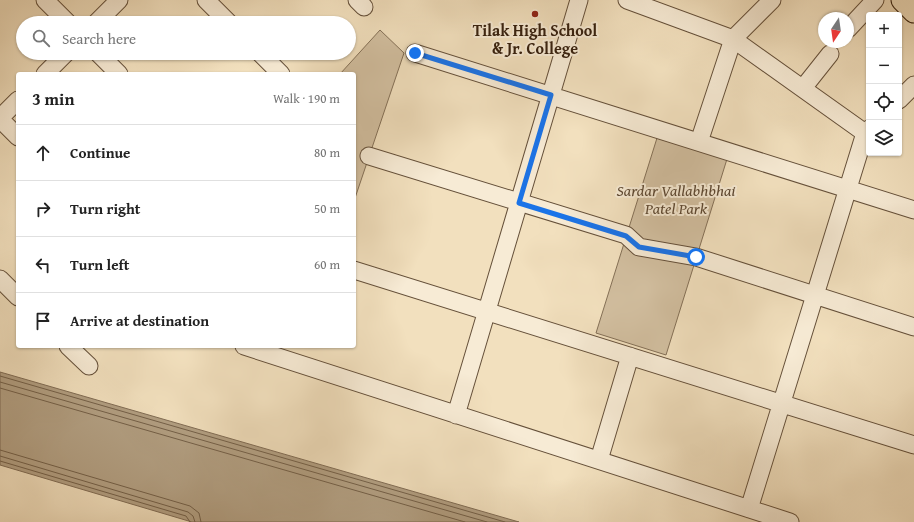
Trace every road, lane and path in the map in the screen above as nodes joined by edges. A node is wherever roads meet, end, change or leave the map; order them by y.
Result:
1 (45, 0) edge
2 (119, 0) edge
3 (206, 0) edge
4 (579, 0) edge
5 (627, 0) edge
6 (772, 0) edge
7 (875, 0) edge
8 (902, 0) edge
9 (914, 12) edge
10 (61, 16) edge
11 (103, 16) edge
12 (222, 16) edge
13 (854, 23) edge
14 (733, 39) junction
15 (415, 53) dead end
16 (830, 54) dead end
17 (59, 60) edge
18 (105, 60) edge
19 (267, 60) edge
20 (46, 72) edge
21 (117, 72) edge
22 (279, 72) edge
23 (914, 85) edge
24 (803, 88) junction
25 (551, 95) junction
26 (902, 97) edge
27 (16, 102) edge
28 (0, 119) edge
29 (866, 130) edge
30 (866, 134) edge
31 (16, 135) edge
32 (699, 142) junction
33 (369, 156) dead end
34 (847, 189) junction
35 (519, 203) junction
36 (914, 210) edge
37 (356, 271) edge
38 (0, 279) edge
39 (16, 295) edge
40 (815, 295) junction
41 (487, 312) junction
42 (914, 327) edge
43 (70, 348) edge
44 (257, 348) edge
45 (270, 350) edge
46 (630, 356) junction
47 (88, 366) dead end
48 (781, 404) junction
49 (456, 415) junction
50 (914, 445) edge
51 (599, 460) junction
52 (749, 509) junction
53 (790, 522) edge

1 - 10 street
2 - 11 street
3 - 12 street
4 - 25 street
5 - 14 street
6 - 14 street
7 - 13 street
8 - 9 main road
14 - 24 street
14 - 32 street
15 - 25 street
16 - 24 street
17 - 20 street
18 - 21 street
19 - 22 street
23 - 26 street
24 - 29 street
25 - 32 street
25 - 35 street
27 - 28 street
28 - 31 street
30 - 34 street
32 - 34 street
33 - 35 street
34 - 36 street
34 - 40 street
35 - 40 street
35 - 41 street
37 - 41 street
38 - 39 street
40 - 42 street
40 - 48 street
41 - 46 street
41 - 49 street
43 - 47 street
44 - 45 street
45 - 49 street
46 - 48 street
46 - 51 street
48 - 50 street
48 - 52 street
49 - 51 street
51 - 52 street
52 - 53 street

